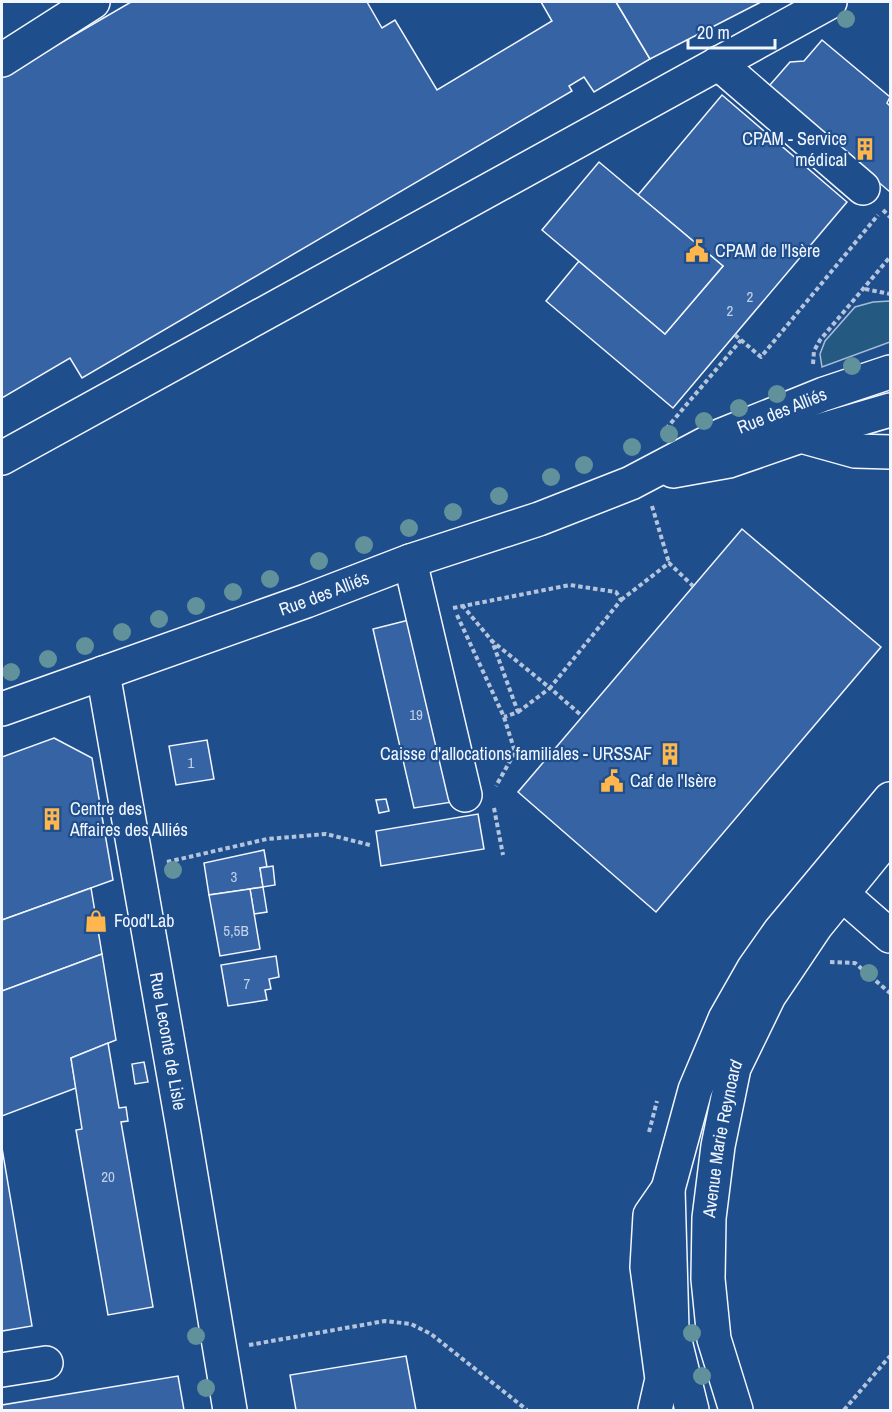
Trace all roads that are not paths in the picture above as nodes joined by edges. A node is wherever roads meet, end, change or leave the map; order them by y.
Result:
1 (93, 2) edge
2 (830, 2) edge
3 (2, 60) edge
4 (718, 63) junction
5 (863, 188) dead end
6 (891, 372) edge
7 (891, 410) edge
8 (801, 436) junction
9 (891, 452) edge
10 (2, 458) edge
11 (645, 476) junction
12 (410, 561) junction
13 (103, 673) junction
14 (2, 709) edge
15 (484, 795) road end
16 (891, 798) edge
17 (891, 835) edge
18 (849, 848) junction
19 (843, 894) junction
20 (891, 936) edge
21 (668, 1189) junction
22 (46, 1363) dead end
23 (2, 1370) edge
24 (230, 1410) edge
25 (655, 1410) edge
26 (692, 1410) edge
27 (736, 1410) edge

1 - 3 main road
2 - 4 main road
4 - 5 main road
4 - 10 main road
6 - 11 main road, Rue des Alliés
7 - 8 main road, Rue des Alliés
8 - 9 main road
8 - 11 main road, Rue des Alliés
11 - 12 main road, Rue des Alliés
12 - 13 main road, Rue des Alliés
12 - 15 main road
13 - 14 main road, Rue des Alliés
13 - 24 main road, Rue Leconte de Lisle
16 - 18 main road, Avenue Marie Reynoard
17 - 19 main road, Avenue Marie Reynoard
18 - 19 main road
18 - 21 main road, Avenue Marie Reynoard
19 - 20 main road
19 - 27 main road, Avenue Marie Reynoard
21 - 25 main road, Avenue Marie Reynoard
21 - 26 main road, Avenue Marie Reynoard
22 - 23 main road

